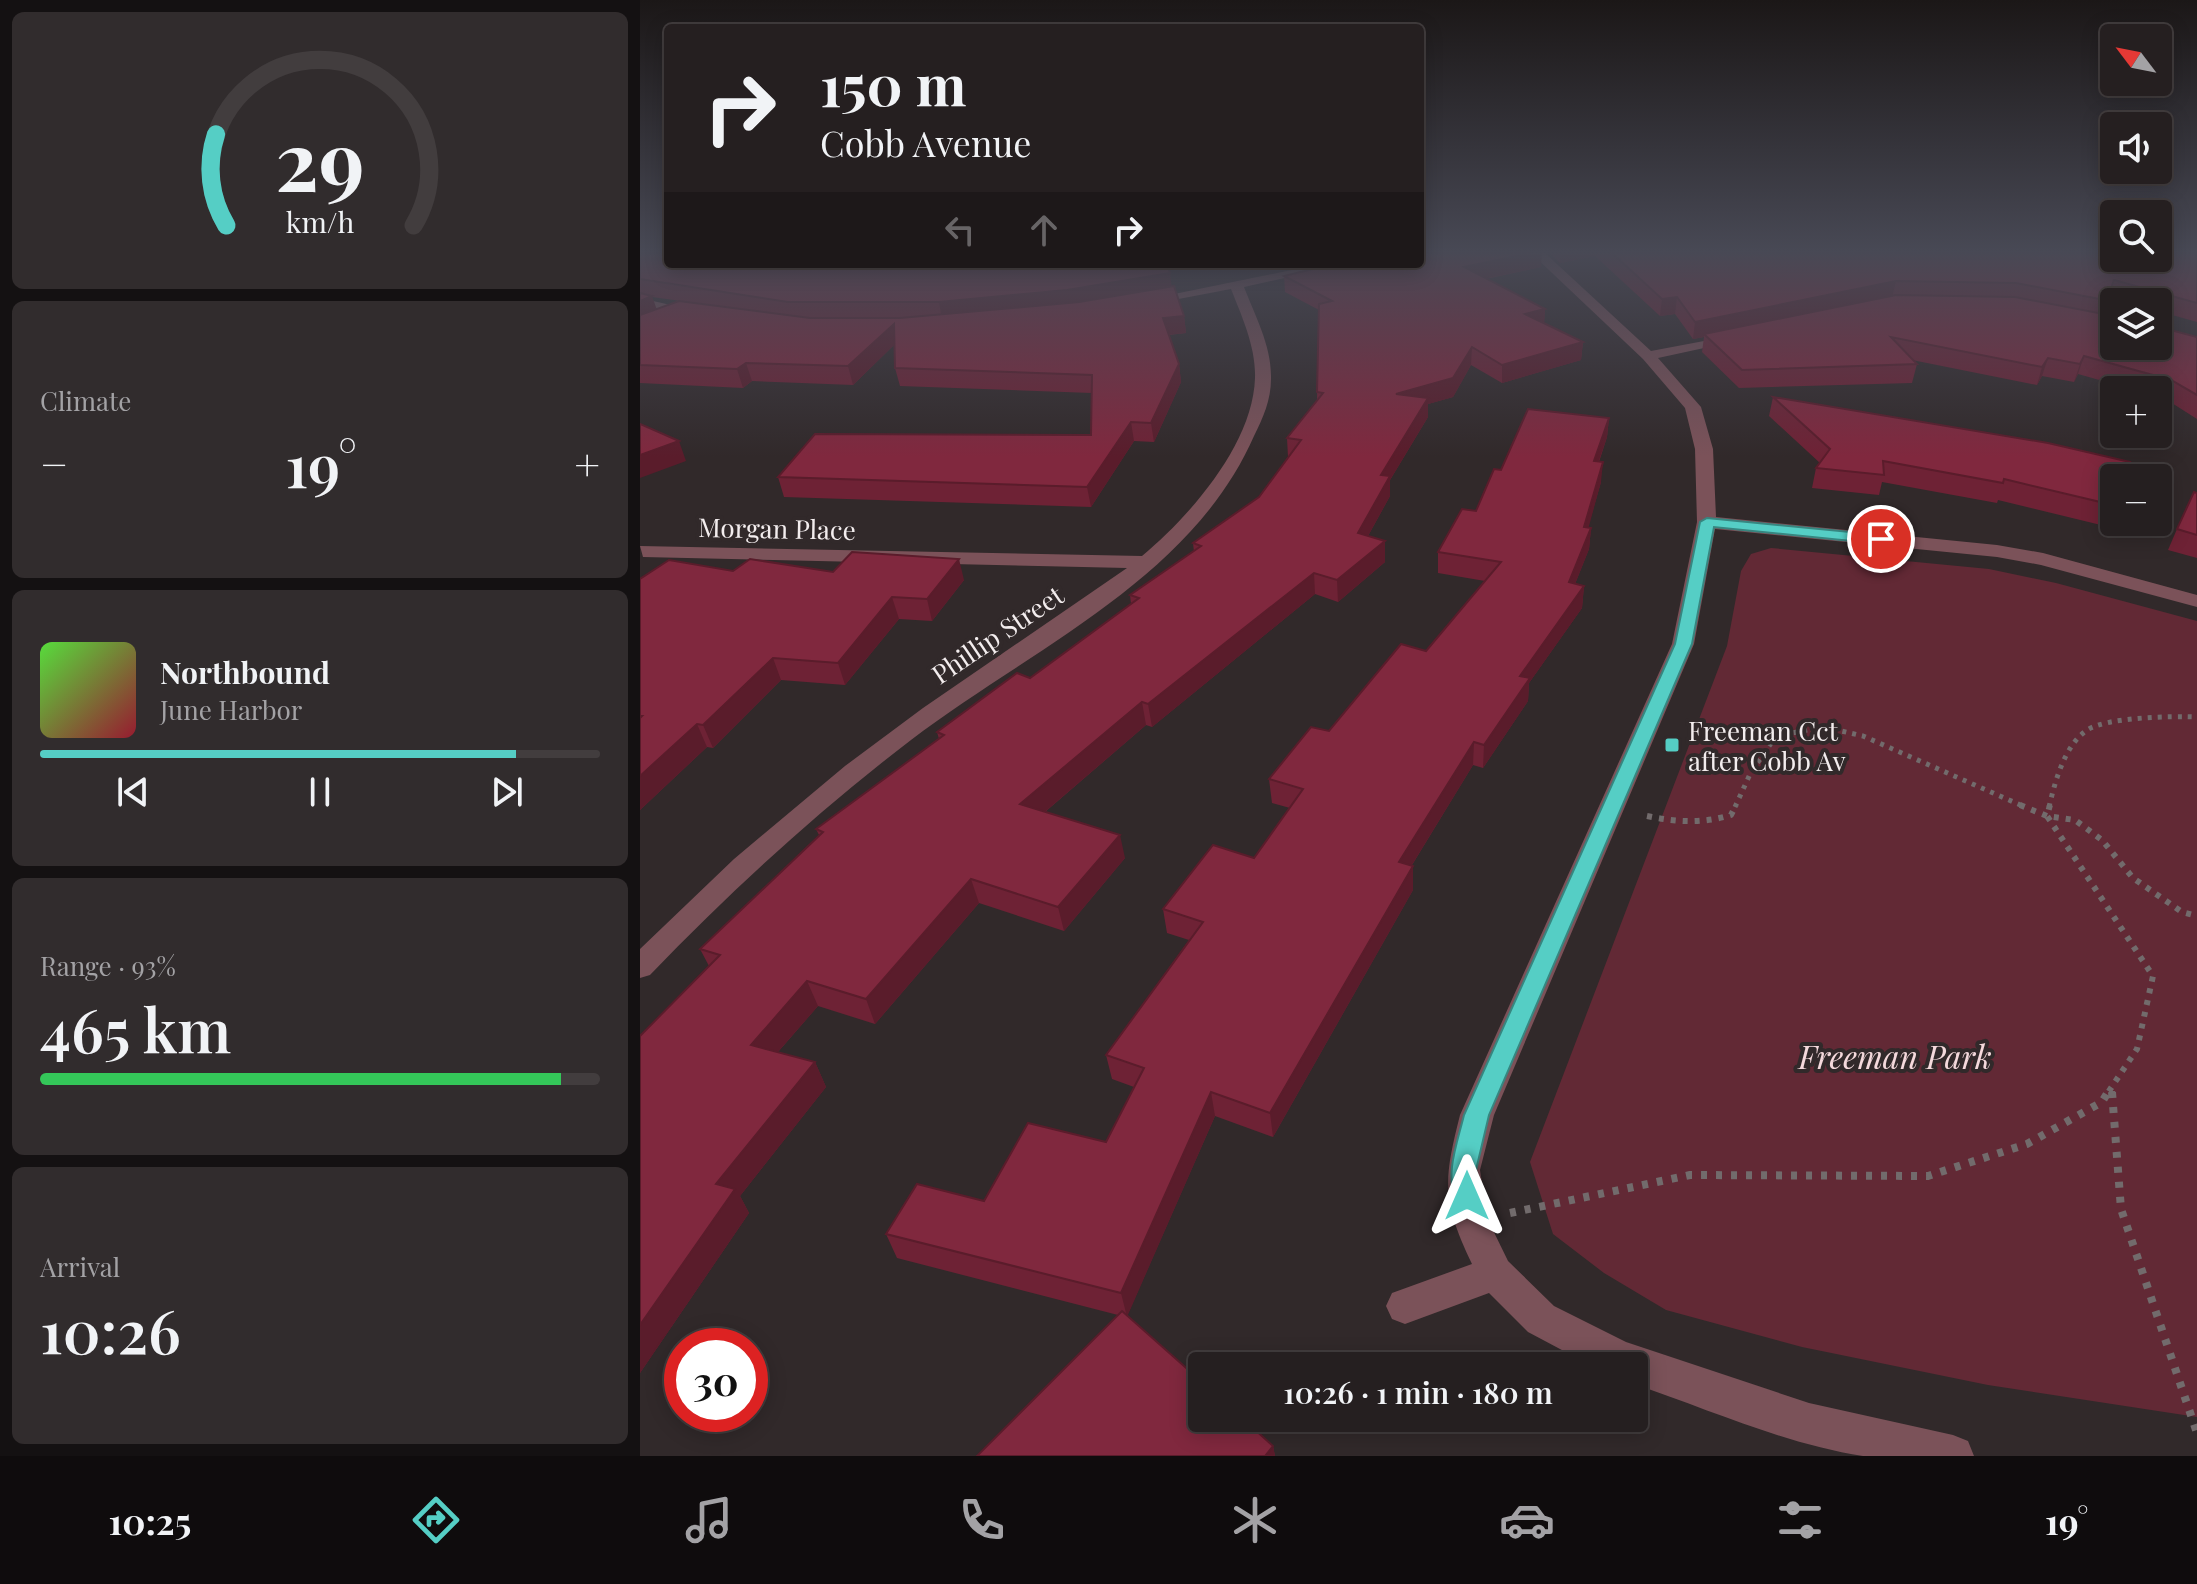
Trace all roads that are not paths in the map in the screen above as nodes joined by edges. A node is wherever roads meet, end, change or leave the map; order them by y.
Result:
1 (656, 321) edge
2 (1249, 321) edge
3 (1610, 321) edge
4 (653, 322) edge
5 (1751, 334) edge
6 (1648, 356) junction
7 (1707, 522) junction
8 (643, 551) dead end
9 (1149, 562) junction
10 (2197, 601) edge
11 (640, 967) edge
12 (1495, 1273) junction
13 (1405, 1306) dead end
14 (1953, 1456) edge

1 - 4 street
2 - 9 street, Phillip Street
3 - 6 street
5 - 6 street
6 - 7 street
7 - 10 street
7 - 12 street
8 - 9 street, Morgan Place
9 - 11 street, Phillip Street
12 - 13 street
12 - 14 street

